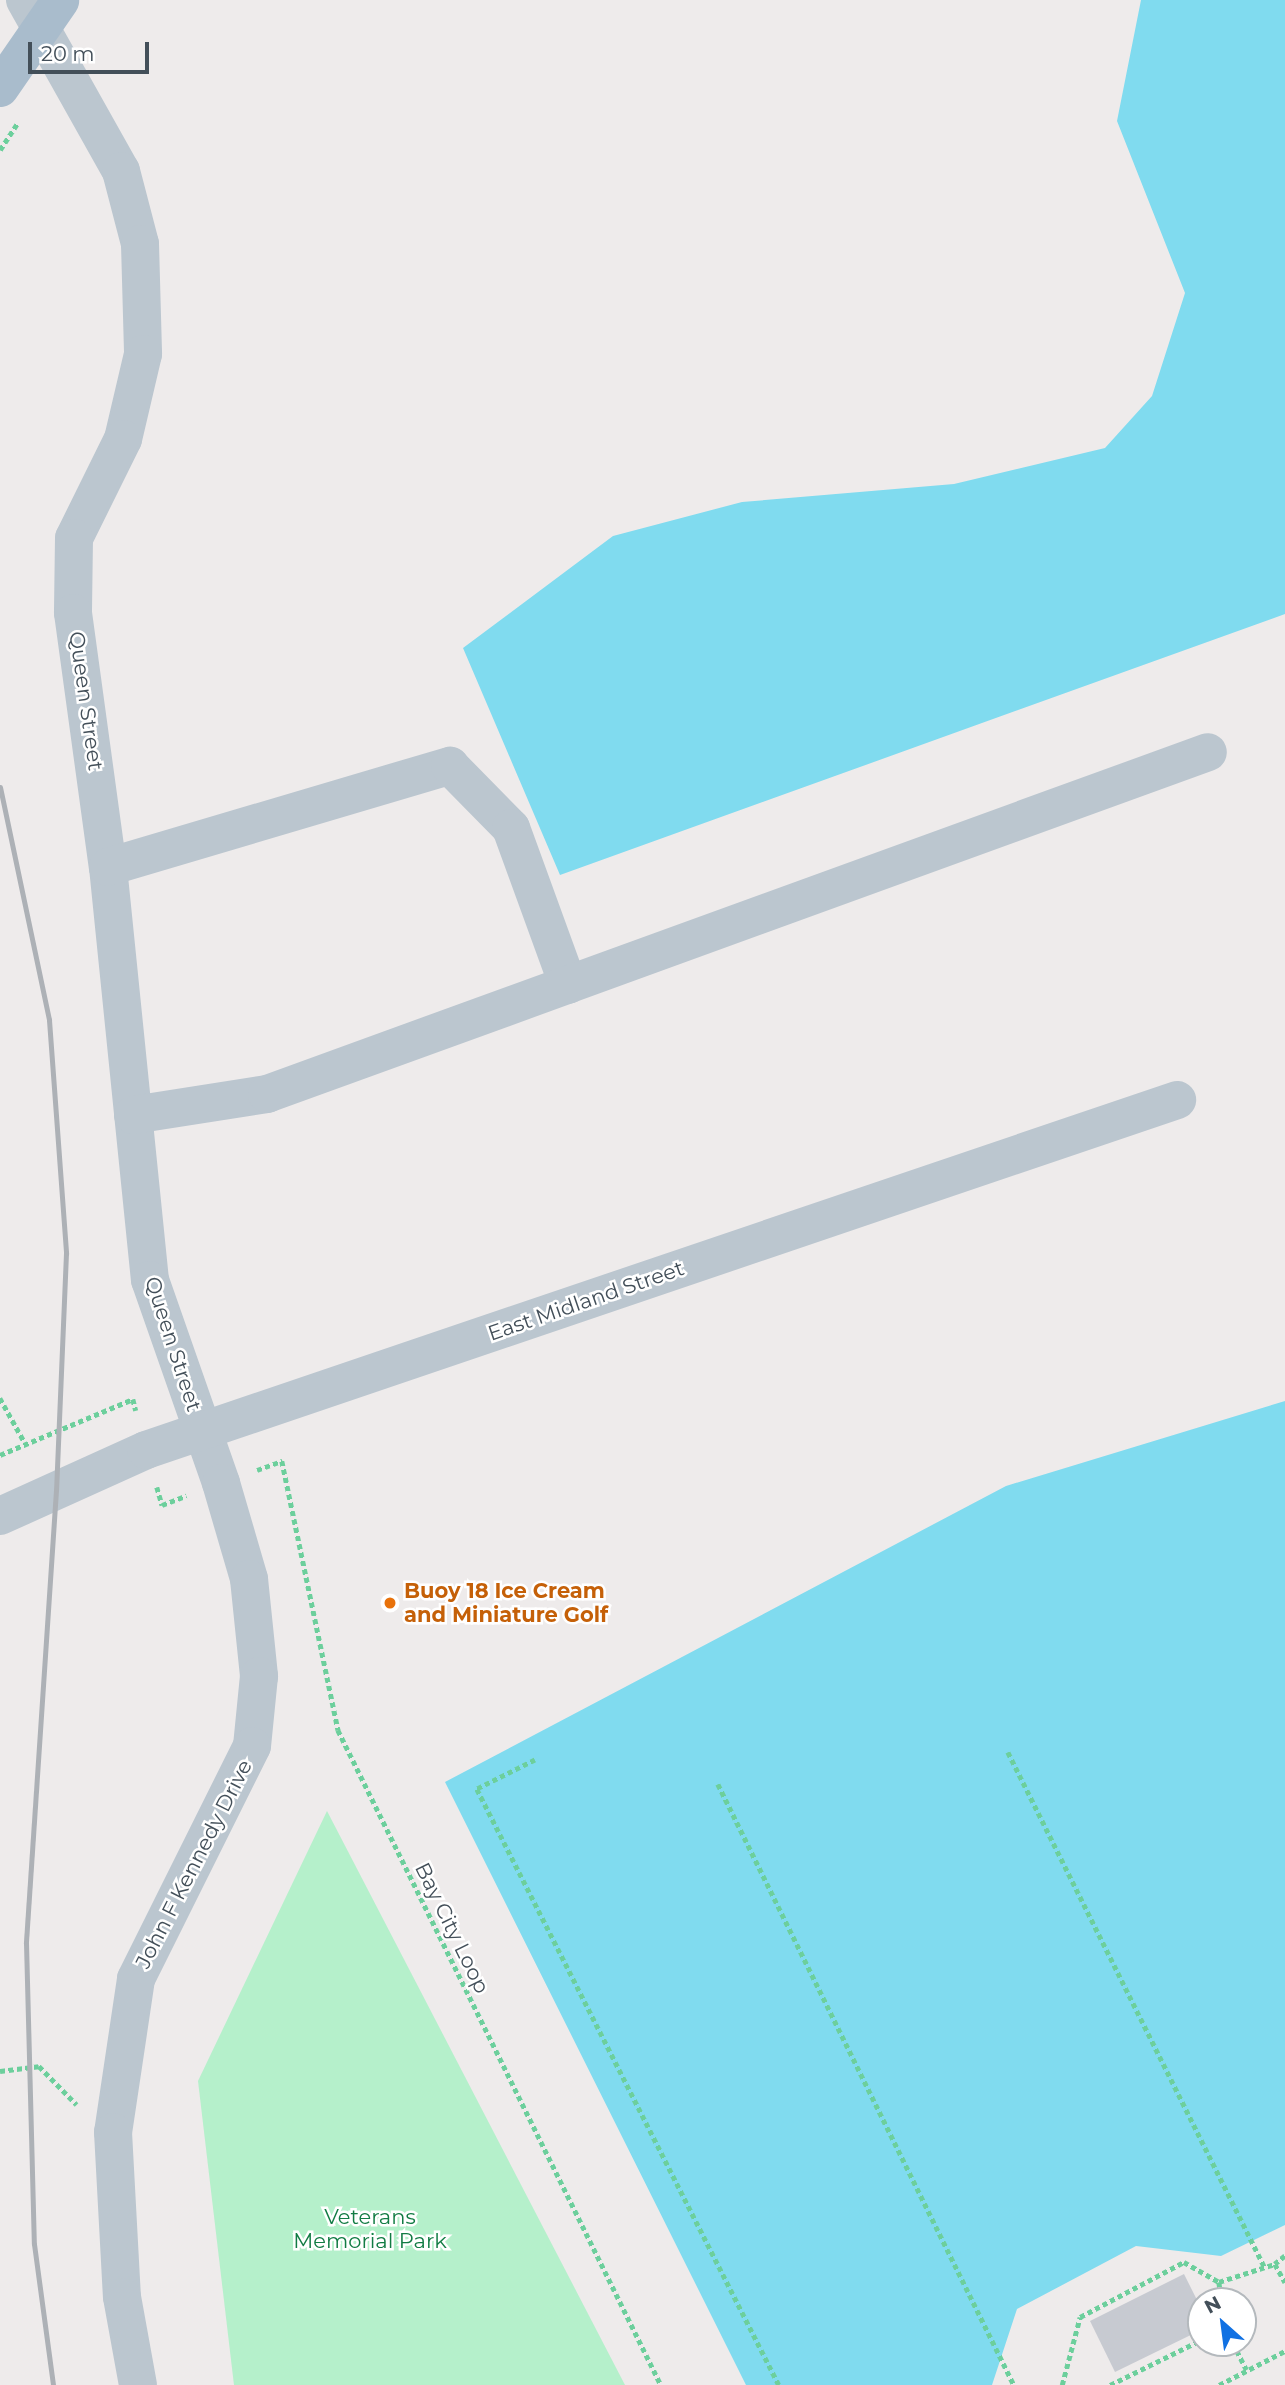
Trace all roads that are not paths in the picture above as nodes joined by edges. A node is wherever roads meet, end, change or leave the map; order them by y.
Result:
1 (25, 0) edge
2 (60, 1) edge
3 (0, 88) edge
4 (1208, 752) dead end
5 (108, 867) junction
6 (568, 985) junction
7 (1177, 1100) dead end
8 (133, 1115) junction
9 (202, 1432) junction
10 (0, 1516) edge
11 (138, 2385) edge

1 - 5 street, Queen Street
2 - 3 main road, bridge
4 - 6 street
5 - 6 street
5 - 8 street, Queen Street
6 - 8 street
7 - 9 street, East Midland Street
8 - 9 street, Queen Street
9 - 10 street, East Midland Street
9 - 11 street, John F Kennedy Drive

